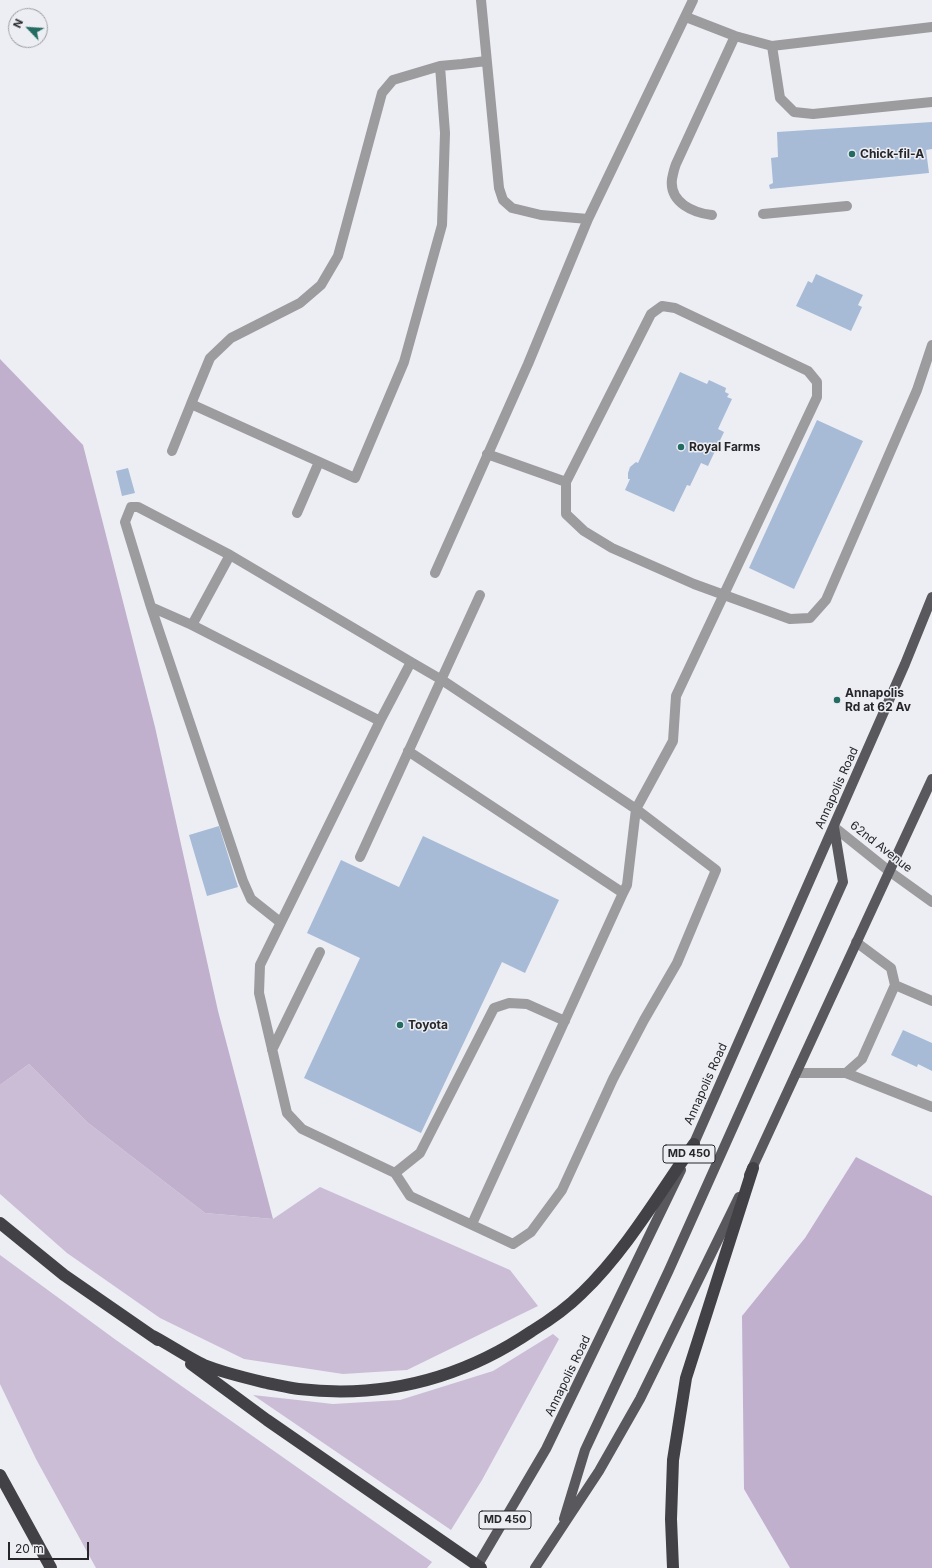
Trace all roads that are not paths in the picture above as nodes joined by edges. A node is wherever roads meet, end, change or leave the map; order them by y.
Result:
1 (481, 0) edge
2 (693, 0) edge
3 (686, 17) junction
4 (932, 27) edge
5 (735, 36) junction
6 (772, 46) junction
7 (486, 61) junction
8 (440, 66) junction
9 (932, 102) edge
10 (847, 206) dead end
11 (763, 214) dead end
12 (712, 215) dead end
13 (588, 218) junction
14 (932, 344) edge
15 (191, 404) junction
16 (172, 451) dead end
17 (488, 454) junction
18 (319, 462) junction
19 (566, 482) junction
20 (297, 512) dead end
21 (230, 555) junction
22 (435, 573) dead end
23 (480, 595) dead end
24 (725, 595) junction
25 (932, 597) edge
26 (151, 607) junction
27 (192, 625) junction
28 (411, 662) junction
29 (442, 680) junction
30 (380, 721) junction
31 (408, 751) junction
32 (932, 779) edge
33 (636, 809) junction
34 (834, 826) junction
35 (360, 857) dead end
36 (888, 871) junction
37 (623, 893) junction
38 (932, 902) edge
39 (280, 922) junction
40 (856, 942) junction
41 (320, 952) dead end
42 (895, 985) junction
43 (932, 1000) edge
44 (565, 1020) junction
45 (272, 1050) junction
46 (796, 1073) junction
47 (846, 1073) junction
48 (932, 1107) edge
49 (694, 1144) junction
50 (752, 1168) junction
51 (395, 1173) junction
52 (0, 1223) edge
53 (472, 1224) junction
54 (153, 1336) junction
55 (0, 1475) edge
56 (559, 1532) junction
57 (478, 1567) edge
58 (51, 1568) edge
59 (535, 1568) edge
60 (673, 1568) edge

1 - 7 street
2 - 3 street
3 - 5 street
3 - 13 street
4 - 6 street
5 - 6 street
5 - 12 street
6 - 9 street
7 - 8 street
7 - 13 street
8 - 15 street
8 - 18 street
10 - 11 street
13 - 17 street
14 - 24 street
15 - 16 street
15 - 18 street
17 - 19 street
17 - 22 street
18 - 20 street
19 - 24 street
19 - 24 street
21 - 26 street
21 - 27 street
21 - 28 street
23 - 29 street
24 - 33 street
25 - 34 main road, Annapolis Road / MD 450
26 - 27 street
26 - 39 street
27 - 30 street
28 - 29 street
28 - 30 street
29 - 31 street
29 - 33 street
30 - 39 street
31 - 35 street
31 - 37 street
32 - 36 main road
33 - 37 street
33 - 53 street
34 - 36 street, 62nd Avenue
34 - 49 main road, Annapolis Road / MD 450
34 - 56 main road
36 - 38 street, 62nd Avenue
36 - 40 main road
37 - 44 street
39 - 45 street
40 - 42 street
40 - 46 main road
41 - 45 street
42 - 43 street
42 - 47 street
44 - 51 street
44 - 53 street
45 - 51 street
46 - 47 street
46 - 50 main road
47 - 48 street
49 - 54 highway
49 - 57 main road, Annapolis Road / MD 450
50 - 56 main road
50 - 60 highway
51 - 53 street
52 - 54 highway
54 - 57 highway
55 - 58 highway
56 - 59 main road

